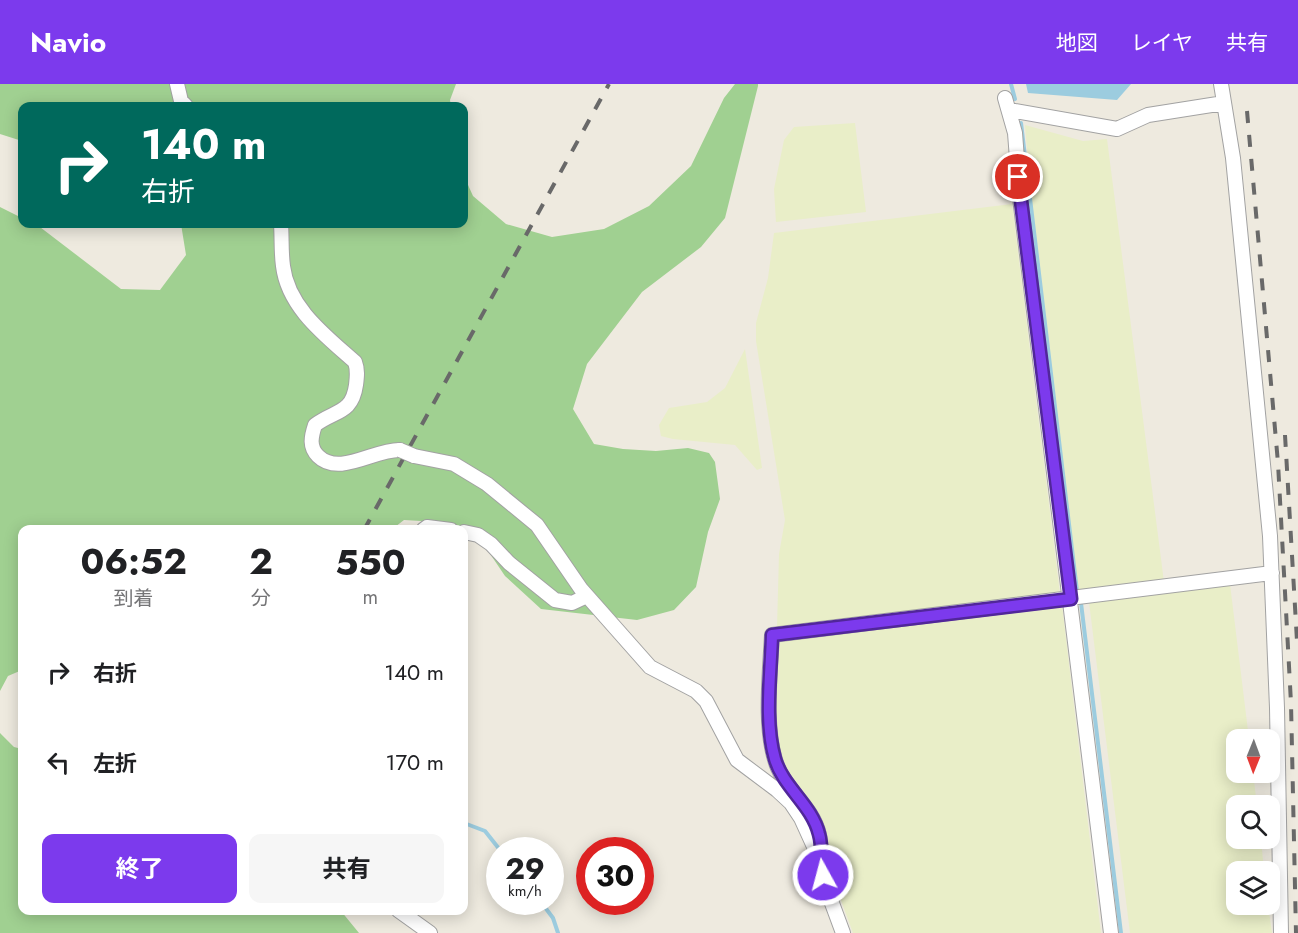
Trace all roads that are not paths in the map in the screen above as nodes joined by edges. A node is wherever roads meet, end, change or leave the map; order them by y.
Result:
1 (177, 84) edge
2 (1221, 84) edge
3 (182, 102) edge
4 (1224, 103) junction
5 (281, 228) edge
6 (468, 533) edge
7 (1272, 573) junction
8 (587, 596) junction
9 (1071, 599) junction
10 (821, 862) junction
11 (405, 915) edge
12 (430, 933) edge
13 (843, 933) edge
14 (1111, 933) edge
15 (1281, 933) edge

1 - 3 street
2 - 4 street
4 - 7 street
4 - 9 street
5 - 8 street, bridge
6 - 8 street
7 - 9 street
7 - 15 street
8 - 10 street
9 - 10 street
9 - 14 street
10 - 13 street
11 - 12 street

